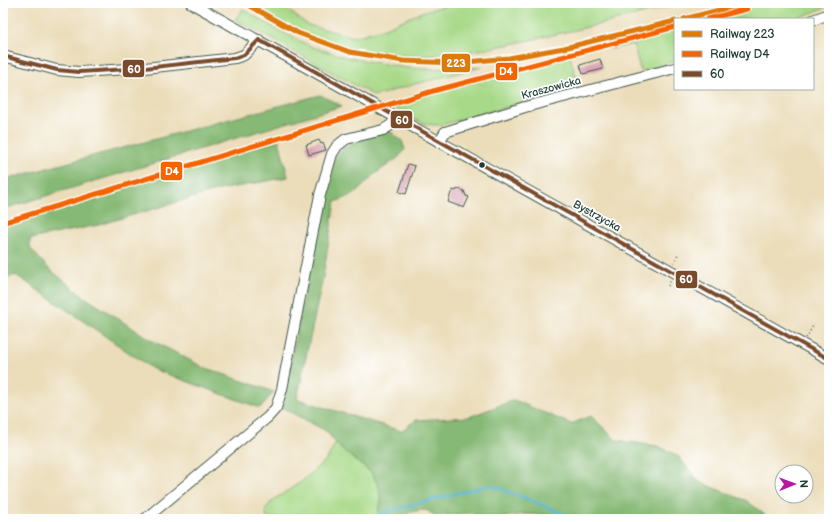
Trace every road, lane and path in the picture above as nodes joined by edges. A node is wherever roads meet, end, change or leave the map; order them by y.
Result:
1 (191, 3) edge
2 (829, 14) edge
3 (814, 20) edge
4 (259, 40) junction
5 (3, 56) edge
6 (674, 68) edge
7 (397, 117) junction
8 (439, 142) junction
9 (814, 324) dead end
10 (803, 344) junction
11 (829, 359) edge
12 (145, 519) edge

1 - 4 street, Bystrzycka
2 - 3 street
4 - 5 street
4 - 7 street, Bystrzycka
6 - 8 street, Kraszowicka
7 - 8 street, Bystrzycka
7 - 12 street
8 - 10 street, Bystrzycka
9 - 10 path
10 - 11 street, Bystrzycka

